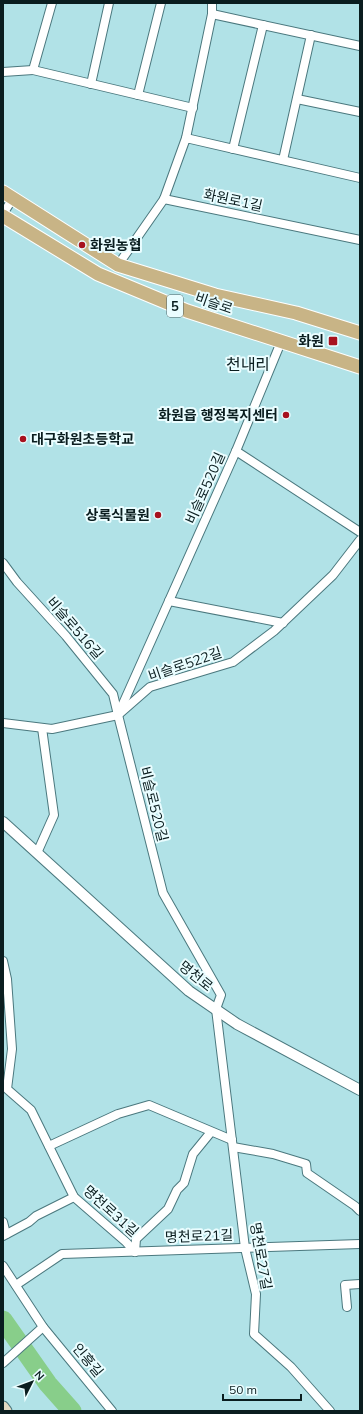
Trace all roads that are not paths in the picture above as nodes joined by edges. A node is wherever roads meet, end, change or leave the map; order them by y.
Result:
1 (52, 3) edge
2 (109, 3) edge
3 (161, 3) edge
4 (212, 3) edge
5 (212, 14) junction
6 (263, 25) junction
7 (311, 35) junction
8 (360, 46) edge
9 (33, 70) junction
10 (3, 72) edge
11 (91, 84) junction
12 (138, 95) junction
13 (297, 100) junction
14 (192, 108) junction
15 (360, 112) edge
16 (186, 138) junction
17 (233, 149) junction
18 (283, 160) junction
19 (360, 178) edge
20 (8, 195) edge
21 (164, 199) junction
22 (3, 215) edge
23 (360, 240) edge
24 (118, 265) junction
25 (360, 333) edge
26 (281, 342) junction
27 (360, 367) edge
28 (236, 451) junction
29 (360, 532) edge
30 (360, 540) edge
31 (3, 563) edge
32 (169, 601) junction
33 (283, 622) junction
34 (118, 715) junction
35 (3, 723) edge
36 (42, 728) junction
37 (3, 822) edge
38 (37, 853) junction
39 (3, 961) edge
40 (216, 1009) junction
41 (5, 1090) edge
42 (360, 1090) edge
43 (211, 1132) junction
44 (232, 1144) junction
45 (49, 1146) junction
46 (74, 1197) junction
47 (360, 1211) edge
48 (3, 1222) edge
49 (5, 1235) edge
50 (360, 1244) edge
51 (245, 1248) junction
52 (135, 1252) junction
53 (3, 1266) edge
54 (360, 1284) edge
55 (16, 1285) junction
56 (347, 1307) dead end
57 (43, 1327) junction
58 (3, 1363) edge
59 (3, 1407) edge
60 (6, 1411) edge
61 (112, 1411) edge
62 (330, 1411) edge

1 - 9 street
2 - 11 street
3 - 12 street
4 - 5 street
5 - 6 street
5 - 14 street
6 - 7 street
6 - 17 street
7 - 8 street
7 - 13 street
9 - 10 street
9 - 11 street
11 - 12 street
12 - 14 street
13 - 15 street
13 - 18 street
14 - 16 street
16 - 17 street
16 - 21 street
17 - 18 street
18 - 19 street
20 - 22 street
20 - 24 main road, 비슬로 / 5
21 - 23 street, 화원로1길
21 - 24 street
22 - 26 main road, 비슬로 / 5
24 - 25 main road, 비슬로 / 5
26 - 27 main road, 비슬로 / 5
26 - 28 street, 비슬로520길
28 - 29 street, 비슬로520길
28 - 32 street, 비슬로520길
30 - 33 street, 비슬로522길
31 - 34 street, 비슬로516길
32 - 33 street
32 - 34 street, 비슬로520길
33 - 34 street, 비슬로522길
34 - 36 street, 비슬로522길
34 - 40 street, 비슬로520길
35 - 36 street, 비슬로522길
36 - 38 street
37 - 38 street, 명천로
38 - 40 street, 명천로
39 - 41 street, 명천로31길
40 - 42 street, 명천로
40 - 44 street, 명천로27길
41 - 45 street, 명천로31길
43 - 44 street
43 - 45 street
43 - 52 street, 명천로21길
44 - 47 street
44 - 51 street, 명천로27길
45 - 46 street, 명천로31길
46 - 49 street
46 - 52 street, 명천로31길
48 - 49 street
50 - 51 street, 명천로21길
51 - 52 street, 명천로21길
51 - 62 street, 명천로27길
52 - 55 street, 명천로21길
53 - 55 street, 인흥길
54 - 56 street
55 - 57 street, 인흥길
57 - 58 street
57 - 61 street, 인흥길
59 - 60 main road

